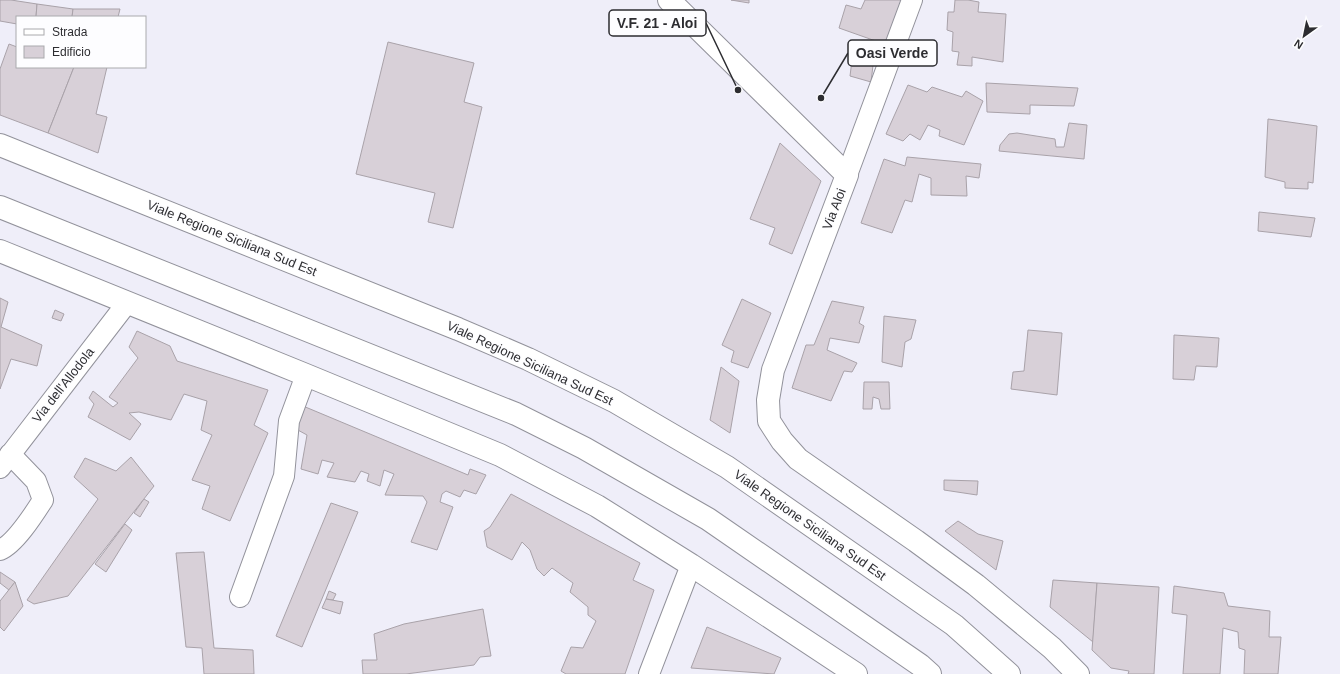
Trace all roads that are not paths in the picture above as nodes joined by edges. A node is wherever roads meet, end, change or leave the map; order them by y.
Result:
1 (669, 0) edge
2 (912, 0) edge
3 (0, 145) edge
4 (847, 176) junction
5 (0, 207) edge
6 (0, 251) edge
7 (127, 303) junction
8 (306, 375) junction
9 (5, 461) edge
10 (0, 550) edge
11 (691, 565) junction
12 (240, 596) dead end
13 (649, 674) edge
14 (856, 674) edge
15 (930, 674) edge
16 (1010, 674) edge
17 (1078, 674) edge

1 - 4 main road
2 - 4 street, Via Aloi
3 - 16 main road, Viale Regione Siciliana Sud Est
4 - 17 main road, Via Aloi
5 - 15 main road
6 - 7 main road
7 - 8 main road
7 - 9 street, Via dell'Allodola
8 - 11 main road
8 - 12 street
9 - 10 street
11 - 13 street
11 - 14 main road

